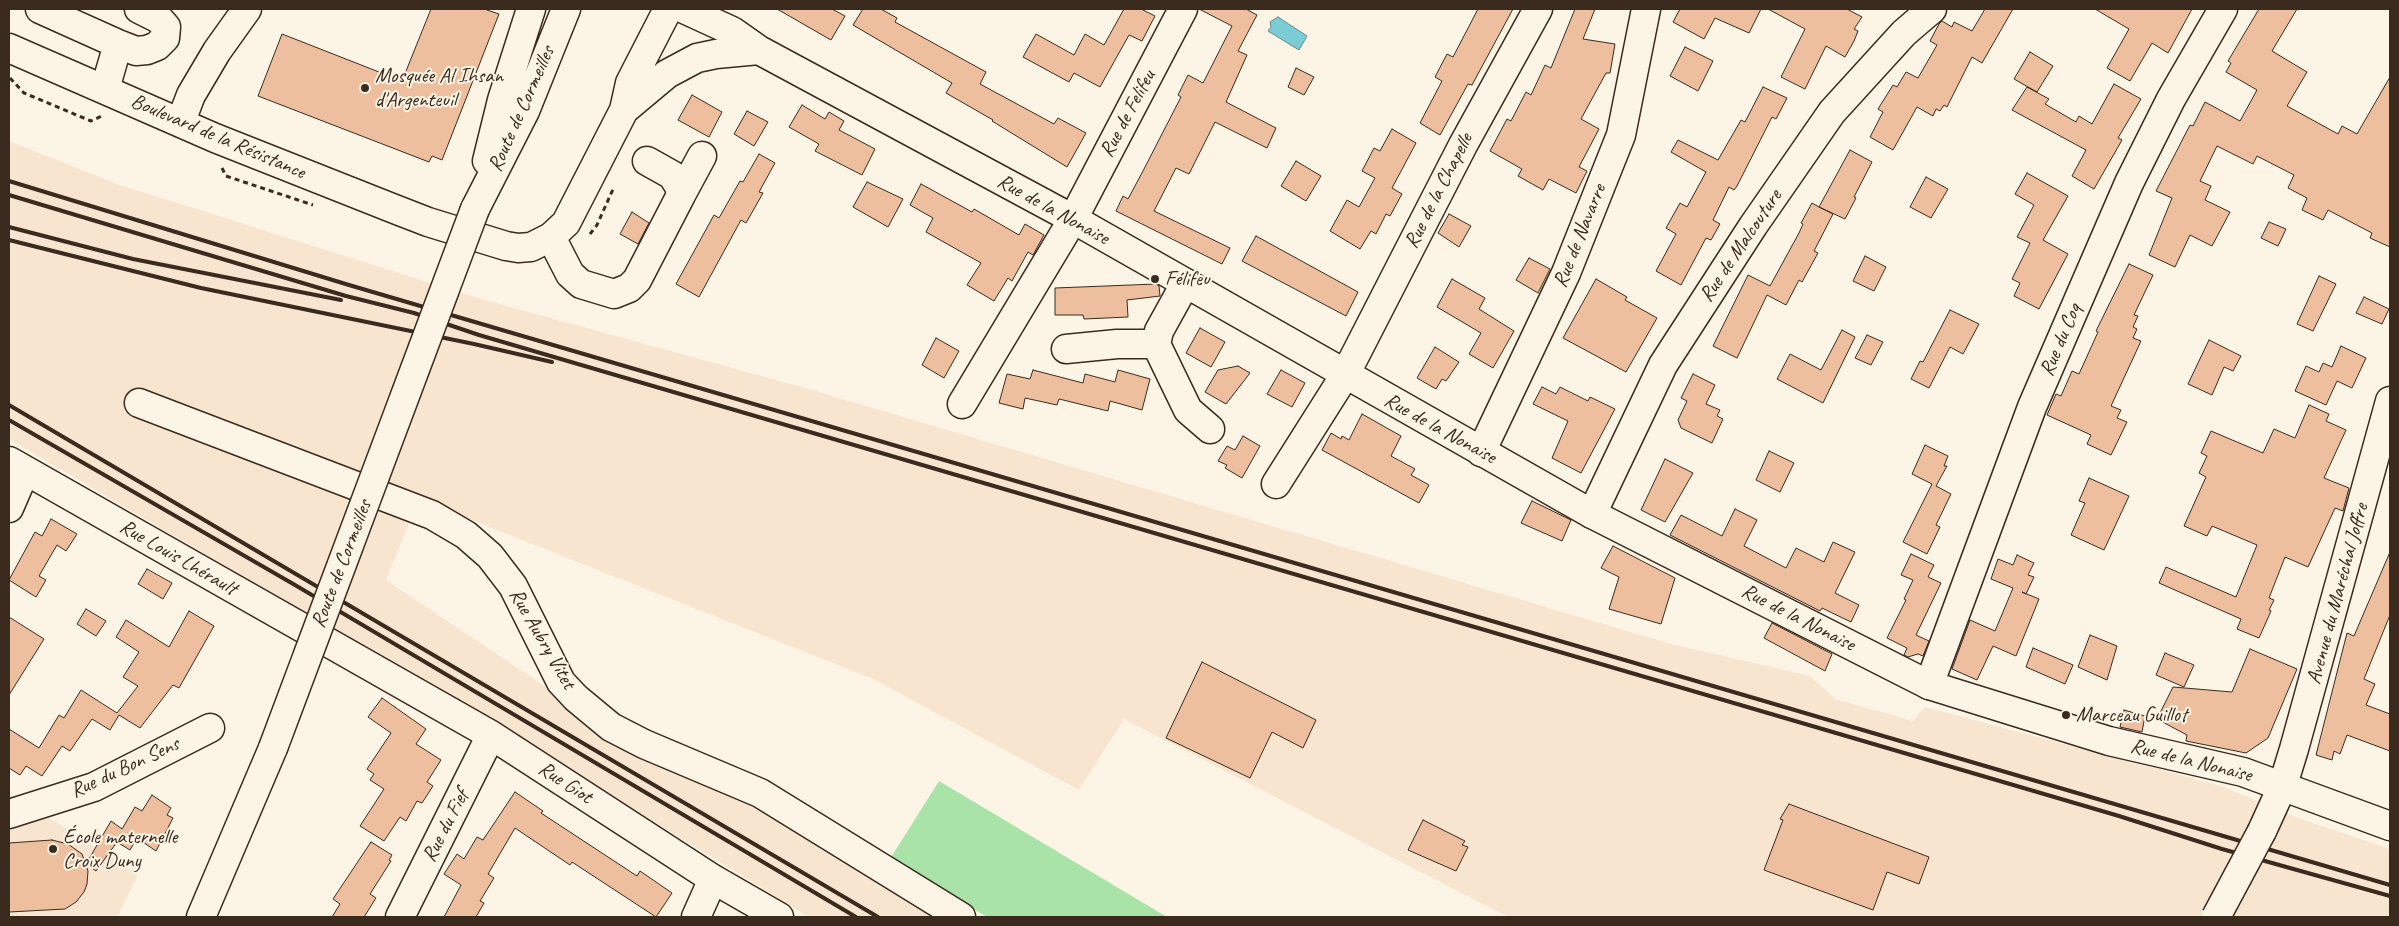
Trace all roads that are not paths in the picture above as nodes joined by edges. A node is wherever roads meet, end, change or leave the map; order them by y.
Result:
1 (40, 9) edge
2 (139, 9) edge
3 (247, 9) edge
4 (531, 9) edge
5 (566, 9) edge
6 (668, 9) edge
7 (684, 9) edge
8 (1183, 9) edge
9 (1538, 9) edge
10 (1646, 9) edge
11 (1932, 9) edge
12 (2223, 9) edge
13 (118, 44) junction
14 (9, 48) edge
15 (759, 50) junction
16 (105, 89) junction
17 (624, 110) junction
18 (181, 122) junction
19 (702, 156) dead end
20 (648, 161) dead end
21 (680, 195) junction
22 (475, 209) junction
23 (1073, 219) junction
24 (551, 237) junction
25 (1185, 284) junction
26 (1156, 344) junction
27 (1066, 349) dead end
28 (1345, 375) junction
29 (2390, 401) edge
30 (139, 403) dead end
31 (962, 404) dead end
32 (1210, 429) dead end
33 (2386, 437) edge
34 (1481, 452) junction
35 (17, 466) edge
36 (1276, 484) dead end
37 (9, 508) edge
38 (1592, 514) junction
39 (348, 654) joint
40 (1928, 685) junction
41 (210, 728) dead end
42 (491, 736) junction
43 (2283, 785) junction
44 (9, 814) edge
45 (2390, 826) edge
46 (713, 879) junction
47 (201, 917) edge
48 (400, 917) edge
49 (696, 917) edge
50 (779, 917) edge
51 (961, 917) edge
52 (2216, 917) edge

1 - 13 street
2 - 13 street
3 - 18 street
4 - 22 street, Route de Cormeilles
5 - 22 street, Route de Cormeilles
6 - 17 street
7 - 15 street, Rue de la Nonaise
8 - 23 street, Rue de Felifeu
9 - 28 street, Rue de la Chapelle
10 - 34 street, Rue de Navarre
11 - 38 street, Rue de Malcouture
12 - 40 street, Rue du Coq
13 - 16 street
14 - 16 street, Boulevard de la Résistance
15 - 17 street
15 - 23 street, Rue de la Nonaise
16 - 18 street, Boulevard de la Résistance
17 - 24 street
18 - 24 street, Boulevard de la Résistance
19 - 21 street
20 - 21 street
21 - 24 street
22 - 47 street, Route de Cormeilles, bridge
23 - 25 street, Rue de la Nonaise
23 - 31 street, Rue de Felifeu
25 - 26 street
25 - 28 street, Rue de la Nonaise
26 - 27 street
26 - 32 street
28 - 34 street, Rue de la Nonaise
28 - 36 street
29 - 33 street, Avenue du Maréchal Joffre
30 - 51 street, Rue Aubry Vitet
33 - 43 street, Avenue du Maréchal Joffre
34 - 38 street, Rue de la Nonaise
35 - 37 street
35 - 39 street, Rue Louis Lhérault
38 - 40 street, Rue de la Nonaise
39 - 42 street, Rue Giot
40 - 43 street, Rue de la Nonaise
41 - 44 street, Rue du Bon Sens
42 - 46 street, Rue Giot
42 - 48 street, Rue du Fief
43 - 45 street, Rue de la Nonaise
43 - 52 street, Avenue du Maréchal Joffre, bridge
46 - 49 street
46 - 50 street, Rue Giot

